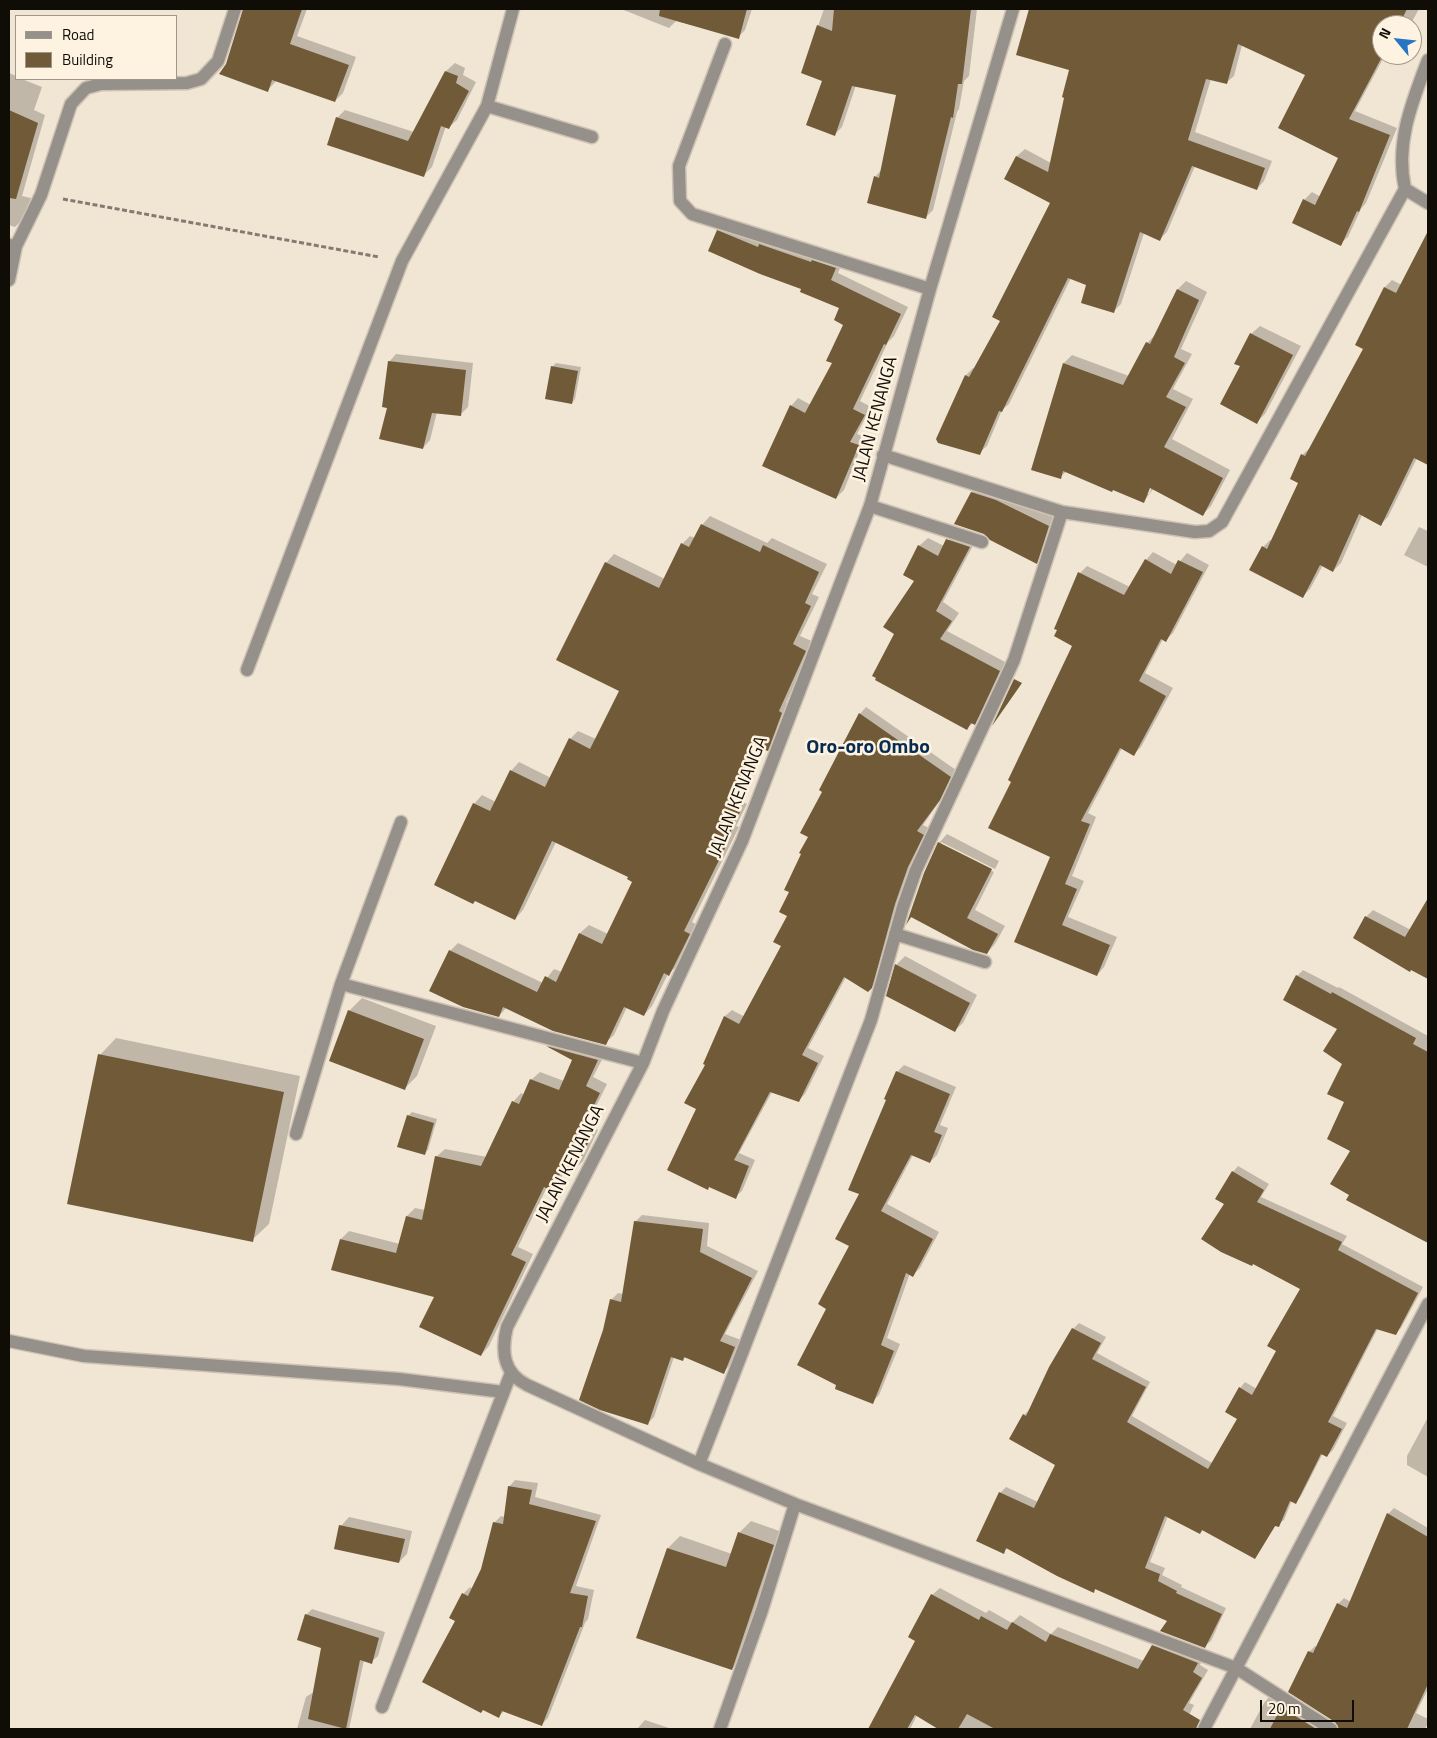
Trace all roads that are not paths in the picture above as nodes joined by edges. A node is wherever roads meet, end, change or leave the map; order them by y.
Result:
1 (235, 9) edge
2 (513, 9) edge
3 (1013, 9) edge
4 (725, 44) dead end
5 (1428, 60) edge
6 (487, 106) junction
7 (592, 137) dead end
8 (1405, 189) junction
9 (1428, 203) edge
10 (12, 246) edge
11 (9, 280) edge
12 (930, 289) junction
13 (884, 455) junction
14 (870, 506) junction
15 (1062, 512) junction
16 (982, 542) dead end
17 (247, 670) dead end
18 (401, 822) dead end
19 (895, 934) junction
20 (985, 962) dead end
21 (341, 984) junction
22 (643, 1062) junction
23 (296, 1134) dead end
24 (1428, 1304) edge
25 (9, 1341) edge
26 (511, 1373) junction
27 (503, 1392) junction
28 (699, 1464) junction
29 (795, 1504) junction
30 (1236, 1668) junction
31 (382, 1707) dead end
32 (720, 1729) edge
33 (1204, 1729) edge
34 (1331, 1729) edge

1 - 10 street
2 - 6 street
3 - 12 street, JALAN KENANGA
4 - 12 street
5 - 8 street
6 - 7 street
6 - 17 street
8 - 9 street
8 - 15 street
10 - 11 street
12 - 13 street, JALAN KENANGA
13 - 14 street, JALAN KENANGA
13 - 15 street
14 - 16 street
14 - 22 street, JALAN KENANGA
15 - 19 street
18 - 21 street
19 - 20 street
19 - 28 street
21 - 22 street
21 - 23 street
22 - 26 street, JALAN KENANGA
24 - 30 street
25 - 27 street
26 - 27 street
26 - 28 street
27 - 31 street
28 - 29 street
29 - 30 street
29 - 32 street
30 - 33 street
30 - 34 street

